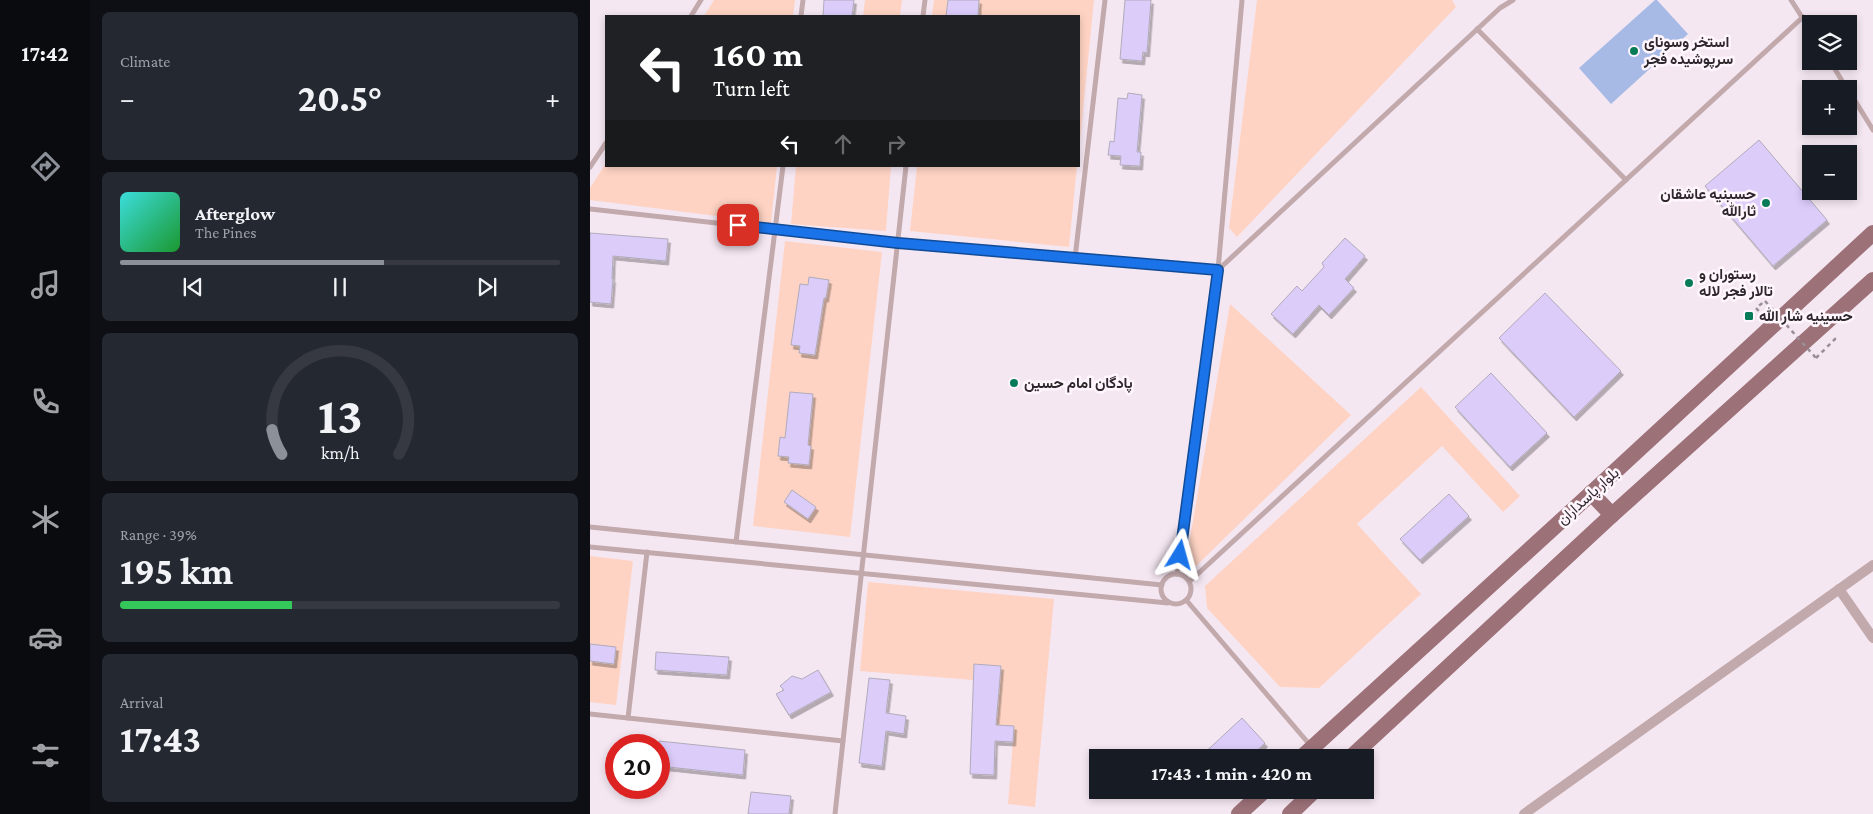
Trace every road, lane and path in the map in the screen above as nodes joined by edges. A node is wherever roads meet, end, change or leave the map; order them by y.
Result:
1 (701, 0) edge
2 (803, 0) edge
3 (925, 0) edge
4 (1105, 0) edge
5 (1242, 0) edge
6 (1514, 0) edge
7 (1791, 0) edge
8 (692, 15) edge
9 (801, 15) edge
10 (923, 15) edge
11 (1802, 16) edge
12 (1802, 18) edge
13 (1477, 29) junction
14 (1857, 104) edge
15 (1873, 130) edge
16 (605, 144) edge
17 (590, 167) edge
18 (783, 167) edge
19 (906, 167) edge
20 (1626, 180) junction
21 (590, 209) edge
22 (776, 229) junction
23 (1873, 233) edge
24 (898, 243) junction
25 (1075, 258) junction
26 (1218, 270) junction
27 (1873, 280) edge
28 (1756, 308) dead end
29 (1835, 339) dead end
30 (1591, 493) junction
31 (1612, 516) junction
32 (590, 527) edge
33 (736, 542) junction
34 (590, 546) edge
35 (647, 552) junction
36 (864, 554) junction
37 (1873, 565) edge
38 (862, 573) junction
39 (1177, 574) junction
40 (1190, 582) junction
41 (1162, 585) junction
42 (1839, 589) junction
43 (1187, 600) junction
44 (1168, 603) junction
45 (1873, 638) edge
46 (590, 714) edge
47 (628, 718) junction
48 (843, 741) junction
49 (1304, 749) edge
50 (1309, 749) edge
51 (1360, 749) edge
52 (1255, 799) edge
53 (1306, 799) edge
54 (835, 814) edge
55 (1239, 814) edge
56 (1290, 814) edge
57 (1524, 814) edge

1 - 8 lane
2 - 9 lane
3 - 10 lane
4 - 25 lane
5 - 26 lane
6 - 13 lane
7 - 11 lane
12 - 20 lane
13 - 20 lane
13 - 26 lane
14 - 15 lane
16 - 17 lane
18 - 22 lane
19 - 24 lane
20 - 40 lane
21 - 22 lane
22 - 24 lane
22 - 33 lane
23 - 30 main road, بلوار پاسداران
24 - 25 lane
24 - 36 lane
25 - 26 lane
26 - 39 lane
27 - 31 main road, بلوار پاسداران
28 - 29 path, bridge
30 - 31 main road
30 - 50 main road, بلوار پاسداران
31 - 51 main road, بلوار پاسداران
32 - 33 lane
33 - 36 lane
34 - 35 lane
35 - 38 lane
35 - 47 lane
36 - 38 lane
36 - 41 lane
37 - 42 street
38 - 44 lane
38 - 48 lane
39 - 40 lane
39 - 41 lane
40 - 43 lane
41 - 44 lane
42 - 45 street
42 - 57 street
43 - 44 lane
43 - 49 lane
46 - 47 lane
47 - 48 lane
48 - 54 lane
52 - 55 main road
53 - 56 main road

